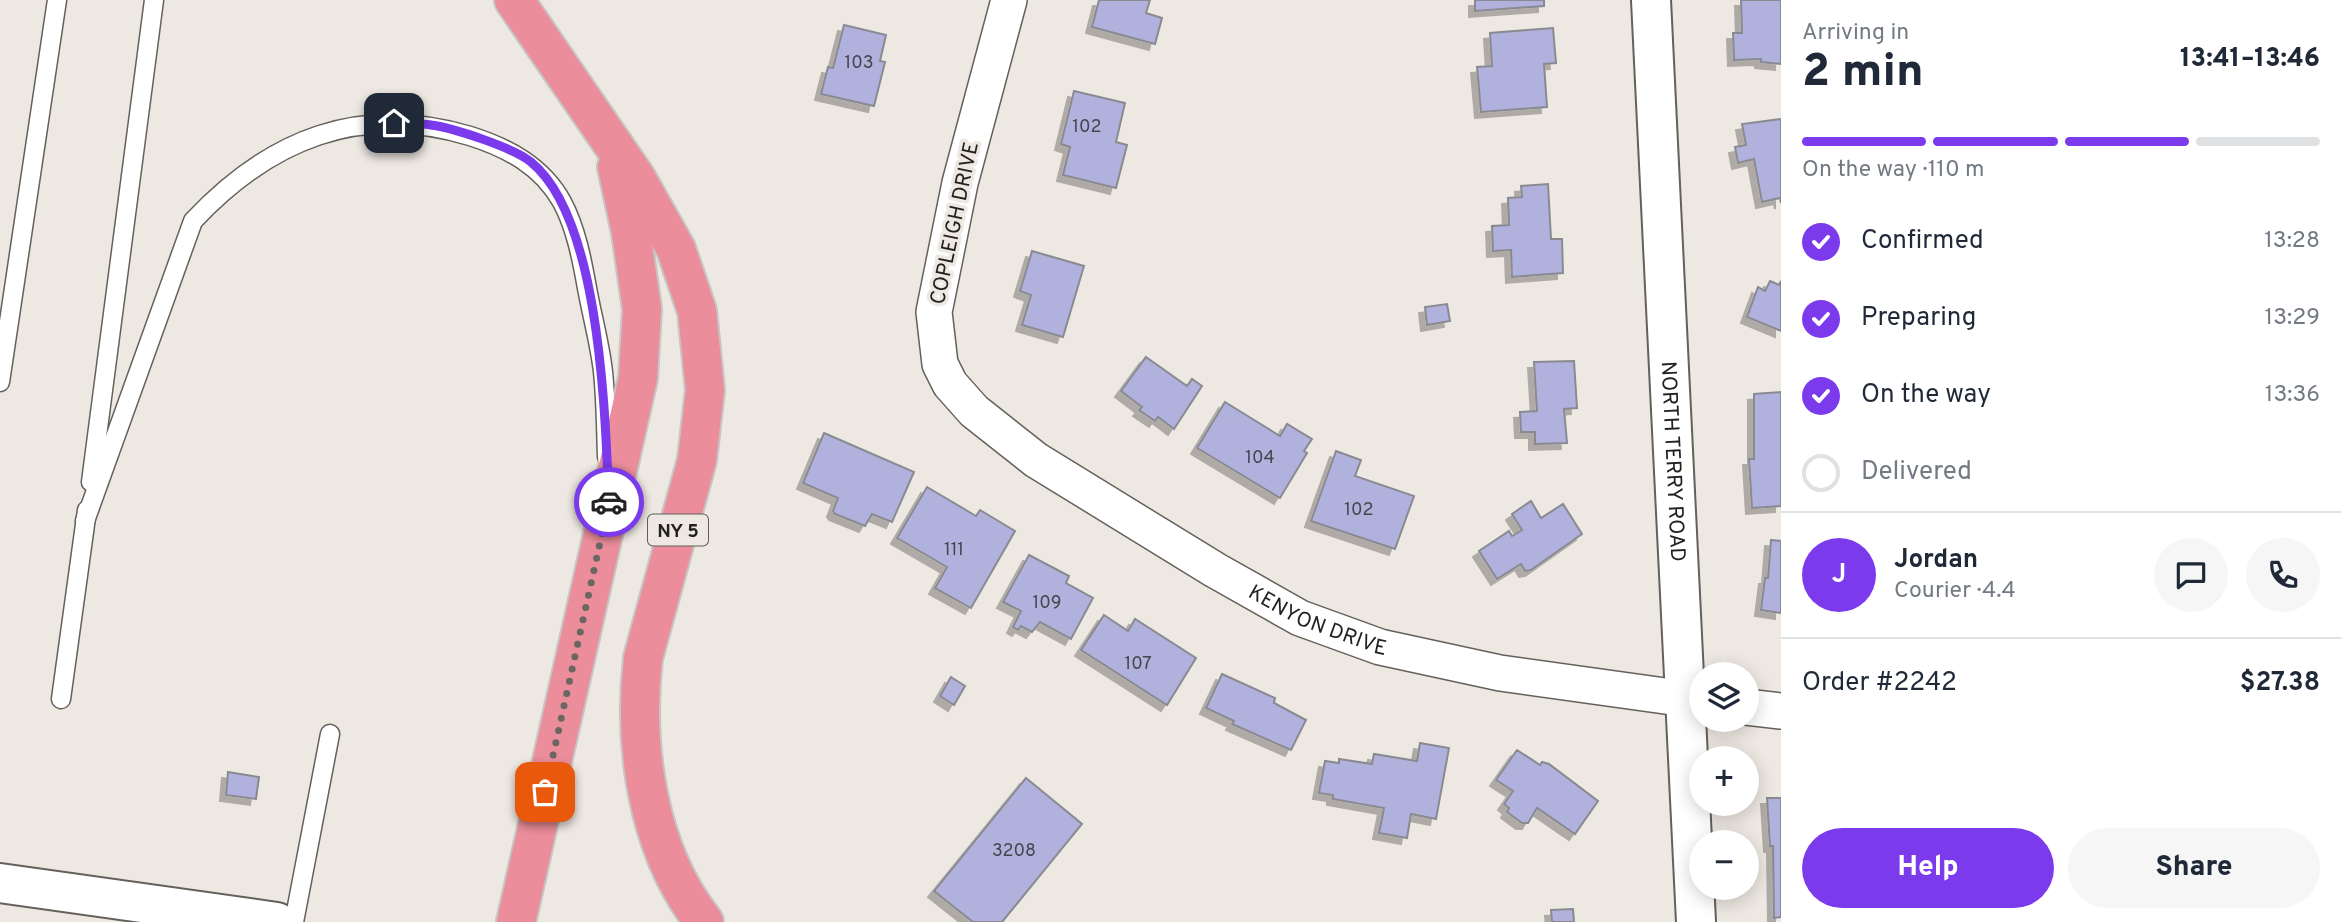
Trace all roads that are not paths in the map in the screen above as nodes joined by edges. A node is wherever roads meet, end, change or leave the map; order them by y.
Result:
1 (57, 0) edge
2 (154, 0) edge
3 (514, 0) edge
4 (1009, 0) edge
5 (1651, 0) edge
6 (613, 144) junction
7 (0, 382) edge
8 (995, 428) joint
9 (609, 506) junction
10 (85, 521) junction
11 (1691, 662) edge
12 (61, 699) dead end
13 (1689, 699) edge
14 (1759, 708) edge
15 (1781, 711) edge
16 (1693, 732) edge
17 (330, 734) dead end
18 (0, 883) edge
19 (277, 922) edge
20 (294, 922) edge
21 (516, 922) edge
22 (704, 922) edge
23 (1696, 922) edge

1 - 7 lane
2 - 10 lane
3 - 6 highway, NY 5
4 - 8 street, COPLEIGH DRIVE
5 - 11 street, NORTH TERRY ROAD
6 - 9 highway
6 - 22 highway, NY 5
8 - 13 street, KENYON DRIVE
9 - 10 lane
9 - 21 highway
10 - 12 lane
14 - 15 street
16 - 23 street, NORTH TERRY ROAD
17 - 20 lane
18 - 19 street

